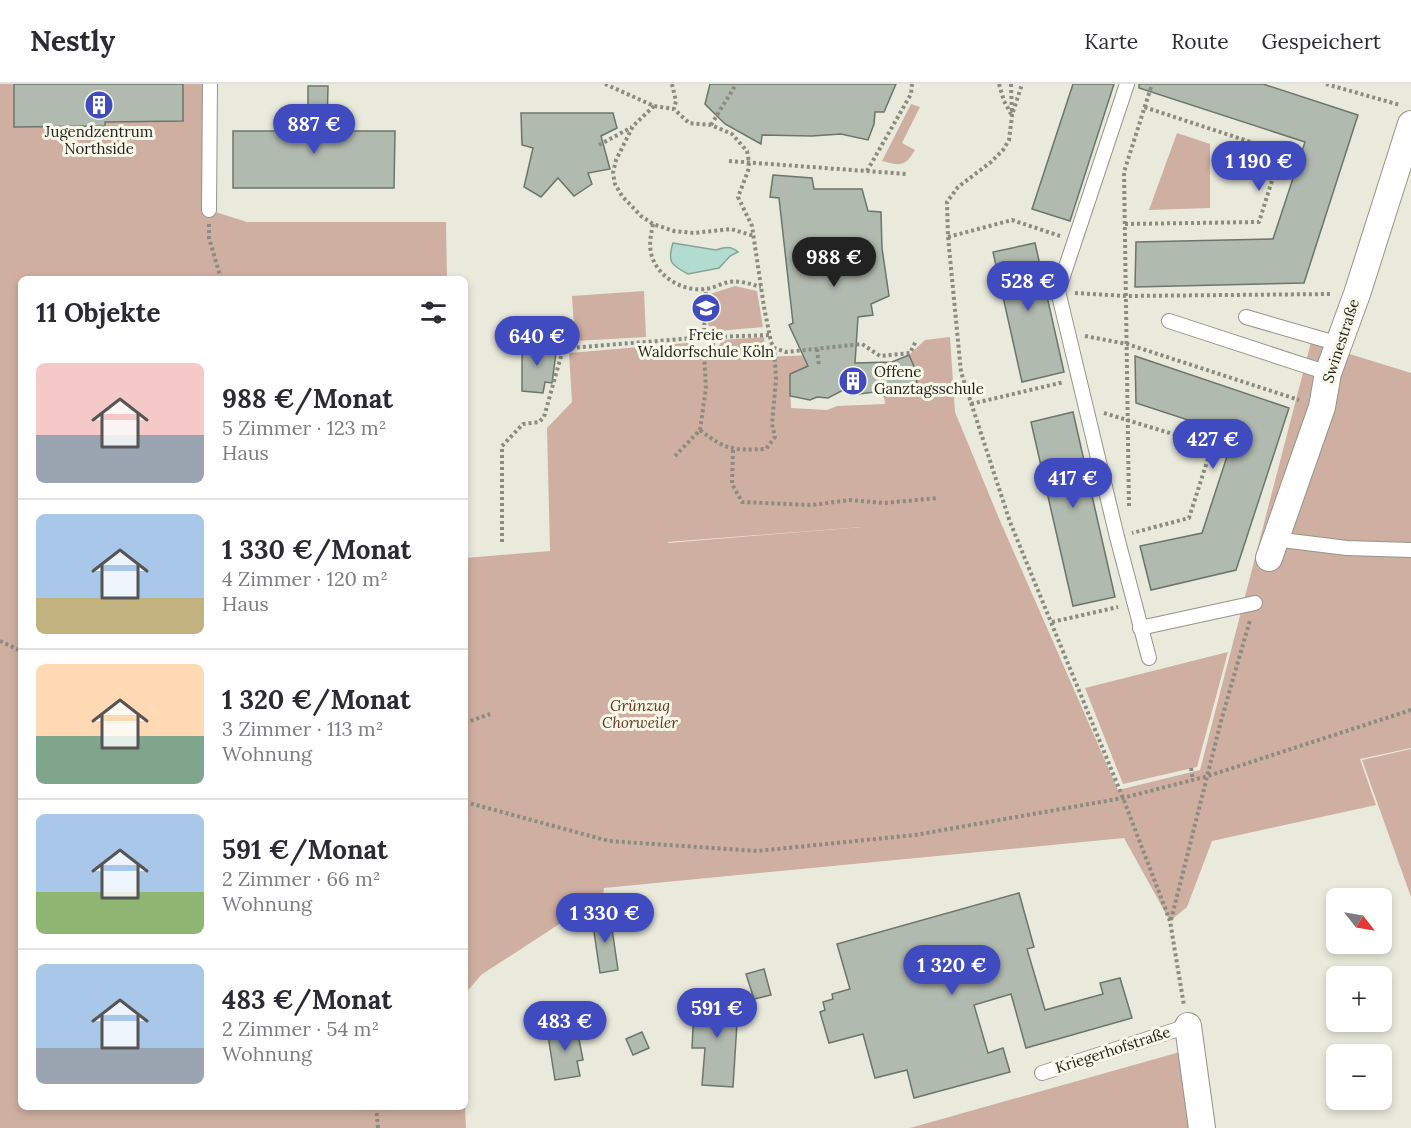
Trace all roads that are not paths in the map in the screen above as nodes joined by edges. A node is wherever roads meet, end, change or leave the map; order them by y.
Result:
1 (210, 84) edge
2 (1127, 84) edge
3 (1411, 124) edge
4 (209, 210) road end
5 (1246, 317) dead end
6 (1169, 321) dead end
7 (1339, 344) junction
8 (1328, 374) junction
9 (1271, 548) joint
10 (1411, 550) edge
11 (1255, 603) road end
12 (1140, 628) junction
13 (1149, 658) dead end
14 (1188, 1026) joint
15 (1042, 1072) dead end
16 (1202, 1128) edge

1 - 4 lane
2 - 12 lane
3 - 7 street, Swinestraße
5 - 7 lane
6 - 8 lane
7 - 8 street, Swinestraße
8 - 9 street, Swinestraße
9 - 10 lane
11 - 12 lane
12 - 13 lane
14 - 15 lane, Kriegerhofstraße
14 - 16 street, Kriegerhofstraße

